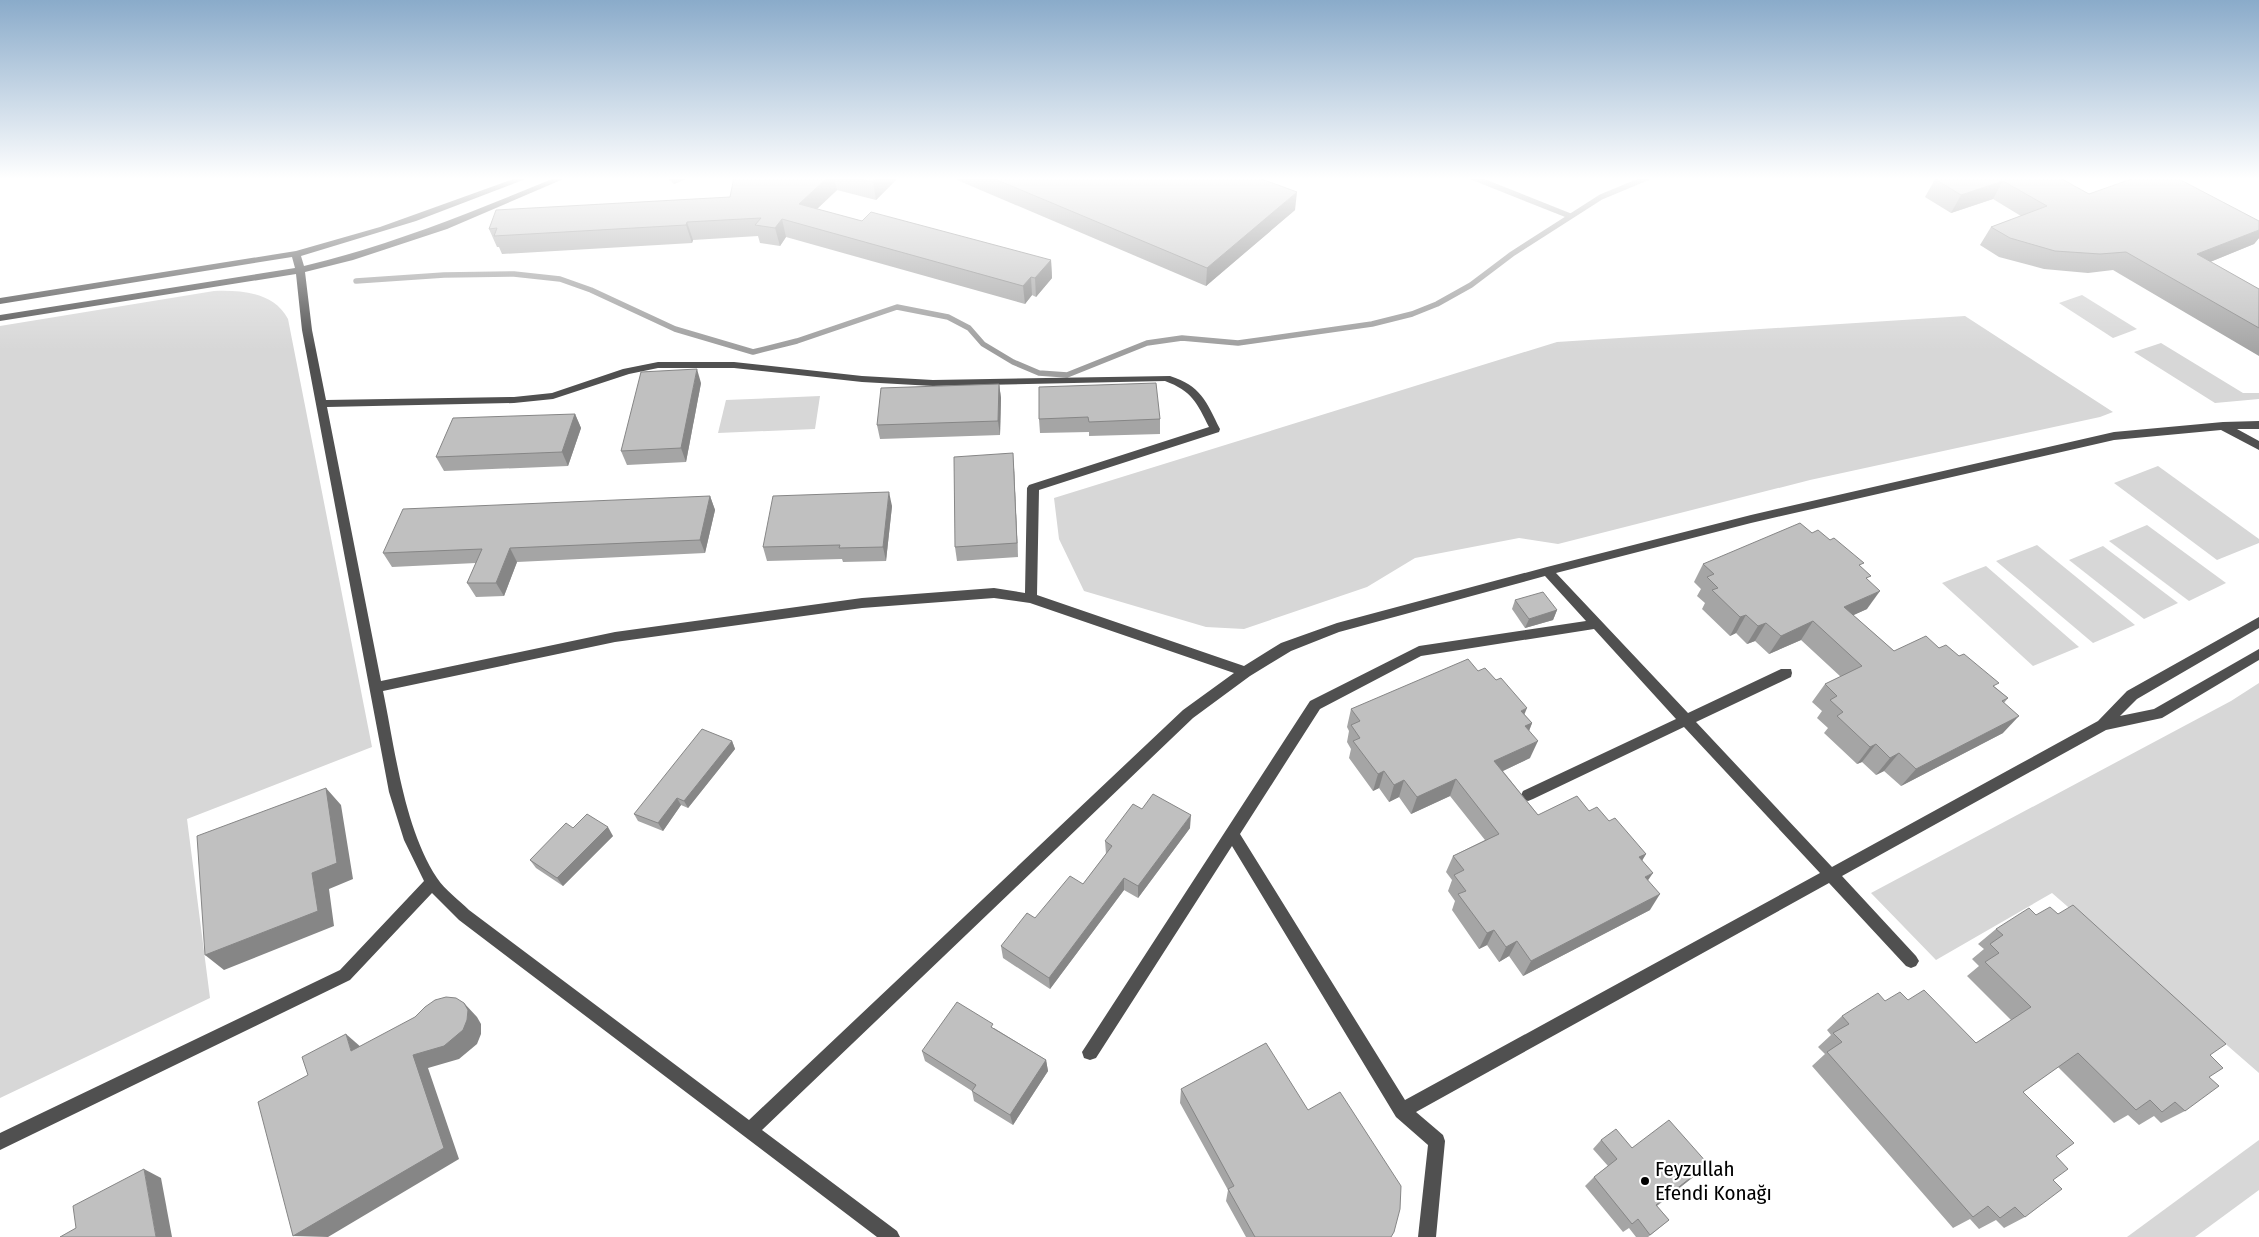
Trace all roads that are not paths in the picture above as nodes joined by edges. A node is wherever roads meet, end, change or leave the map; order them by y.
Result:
1 (364, 235) edge
2 (421, 235) edge
3 (296, 254) junction
4 (300, 270) junction
5 (0, 301) edge
6 (0, 318) edge
7 (321, 404) junction
8 (2259, 425) edge
9 (2224, 426) junction
10 (2259, 446) edge
11 (1547, 571) junction
12 (1031, 598) junction
13 (2259, 622) edge
14 (1595, 624) junction
15 (2259, 654) edge
16 (1245, 672) junction
17 (1786, 673) dead end
18 (375, 688) junction
19 (1686, 720) junction
20 (2103, 725) junction
21 (1528, 795) dead end
22 (1232, 834) junction
23 (1830, 875) junction
24 (432, 883) junction
25 (1911, 961) dead end
26 (1090, 1052) dead end
27 (1402, 1111) junction
28 (749, 1131) junction
29 (0, 1142) edge
30 (891, 1237) edge
31 (1427, 1237) edge

1 - 3 street
2 - 4 street
3 - 4 street
3 - 5 street
4 - 6 street
4 - 7 street
7 - 12 street
7 - 18 street
8 - 9 street
9 - 10 street
9 - 11 street
11 - 14 street
11 - 16 street
12 - 16 street
12 - 18 street
13 - 20 street
14 - 19 street
14 - 22 street
15 - 20 street
16 - 28 street
17 - 19 street
18 - 24 street
19 - 21 street
19 - 23 street
20 - 23 street
22 - 26 street
22 - 27 street
23 - 25 street
23 - 27 street
24 - 28 street
24 - 29 street
27 - 31 street
28 - 30 street

